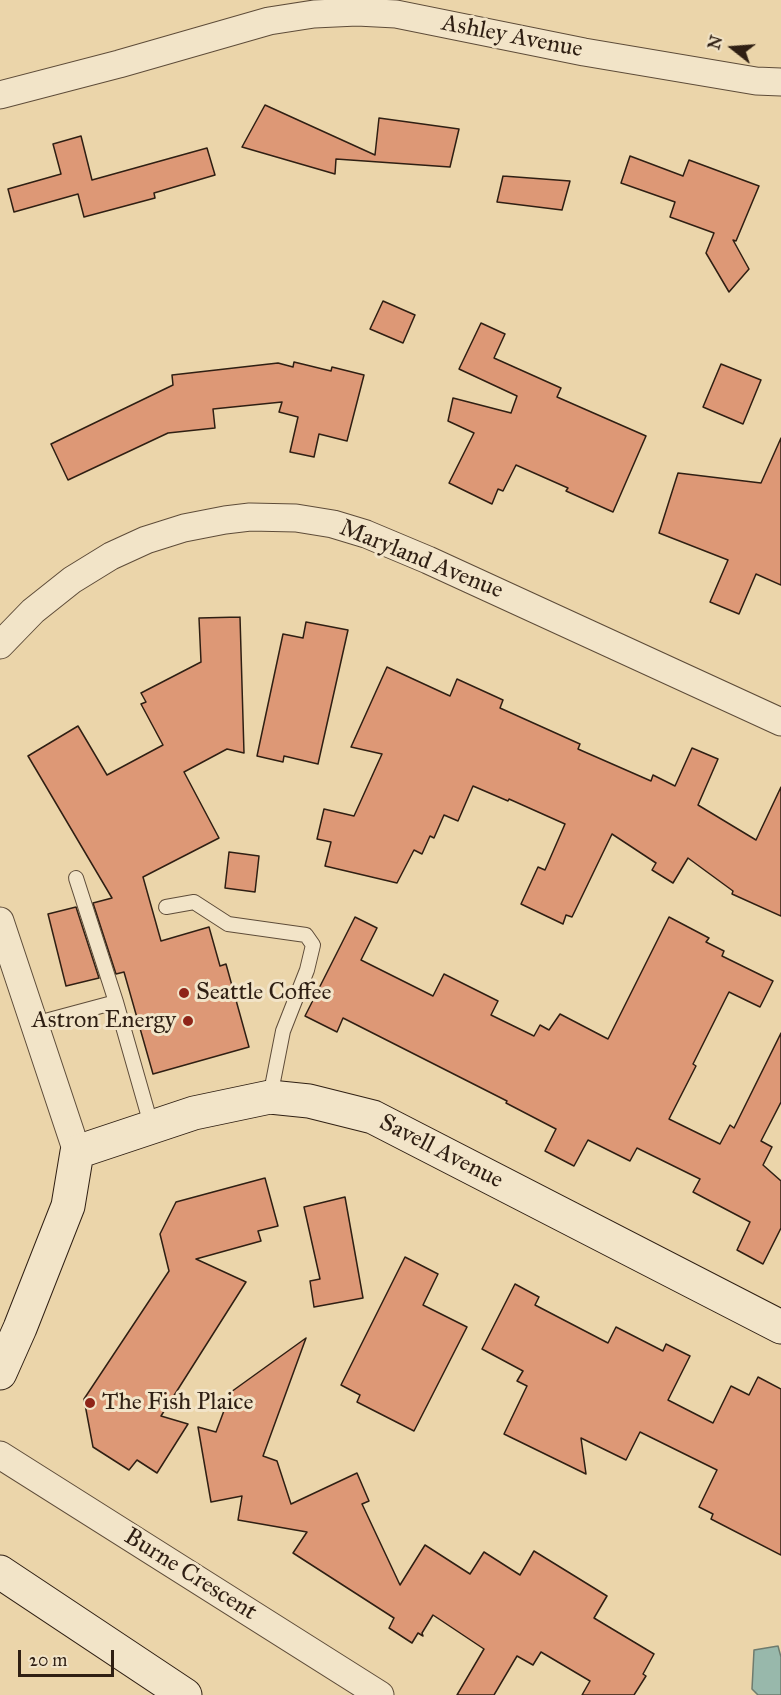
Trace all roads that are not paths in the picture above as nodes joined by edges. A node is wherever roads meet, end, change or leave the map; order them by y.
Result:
1 (781, 82) edge
2 (0, 95) edge
3 (0, 645) edge
4 (781, 722) edge
5 (76, 878) dead end
6 (166, 907) dead end
7 (0, 921) edge
8 (116, 1002) junction
9 (34, 1024) junction
10 (270, 1097) junction
11 (152, 1128) junction
12 (77, 1152) junction
13 (781, 1327) edge
14 (0, 1373) edge
15 (0, 1455) edge
16 (0, 1572) edge
17 (184, 1695) edge
18 (380, 1695) edge

1 - 2 street, Ashley Avenue
3 - 4 street, Maryland Avenue
5 - 8 lane
6 - 10 lane
7 - 9 street
8 - 9 lane
8 - 11 lane
9 - 12 street
10 - 11 street, Savell Avenue
10 - 13 street, Savell Avenue
11 - 12 street, Savell Avenue
12 - 14 street
15 - 18 street, Burne Crescent
16 - 17 street

